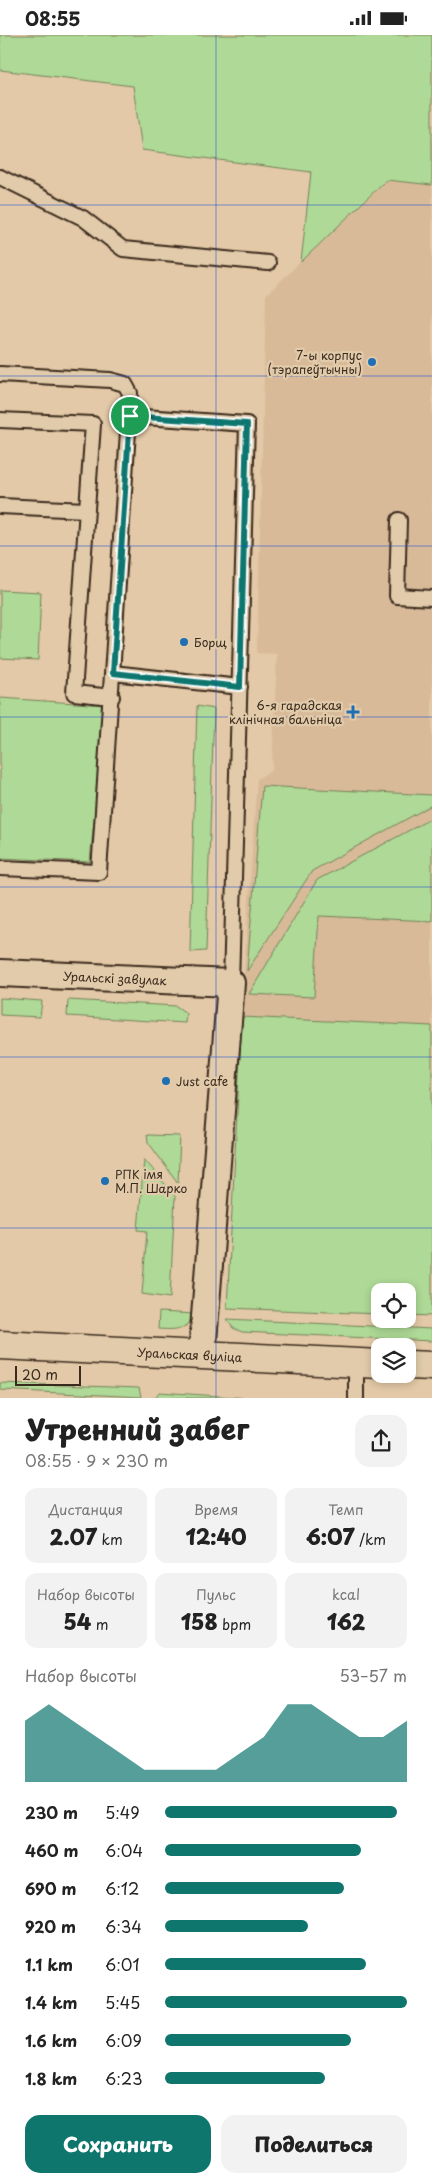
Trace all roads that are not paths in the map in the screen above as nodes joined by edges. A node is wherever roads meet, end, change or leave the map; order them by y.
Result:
1 (0, 177) edge
2 (268, 263) dead end
3 (0, 374) edge
4 (130, 416) junction
5 (0, 420) edge
6 (0, 506) edge
7 (86, 510) junction
8 (398, 520) dead end
9 (432, 598) edge
10 (113, 673) junction
11 (240, 687) junction
12 (112, 697) junction
13 (0, 868) edge
14 (0, 973) edge
15 (231, 983) junction
16 (0, 1345) edge
17 (202, 1355) junction
18 (368, 1363) edge
19 (416, 1365) edge
20 (432, 1366) edge
21 (356, 1398) edge

1 - 2 lane
3 - 4 lane
4 - 10 lane
4 - 11 lane
5 - 7 lane
6 - 7 lane
7 - 12 lane
8 - 9 lane
10 - 11 lane
10 - 12 lane
11 - 15 lane
12 - 13 lane
14 - 15 street, Уральскі завулак
15 - 17 street
16 - 17 street, Уральская вуліца
17 - 18 street, Уральская вуліца
18 - 21 lane
19 - 20 street

